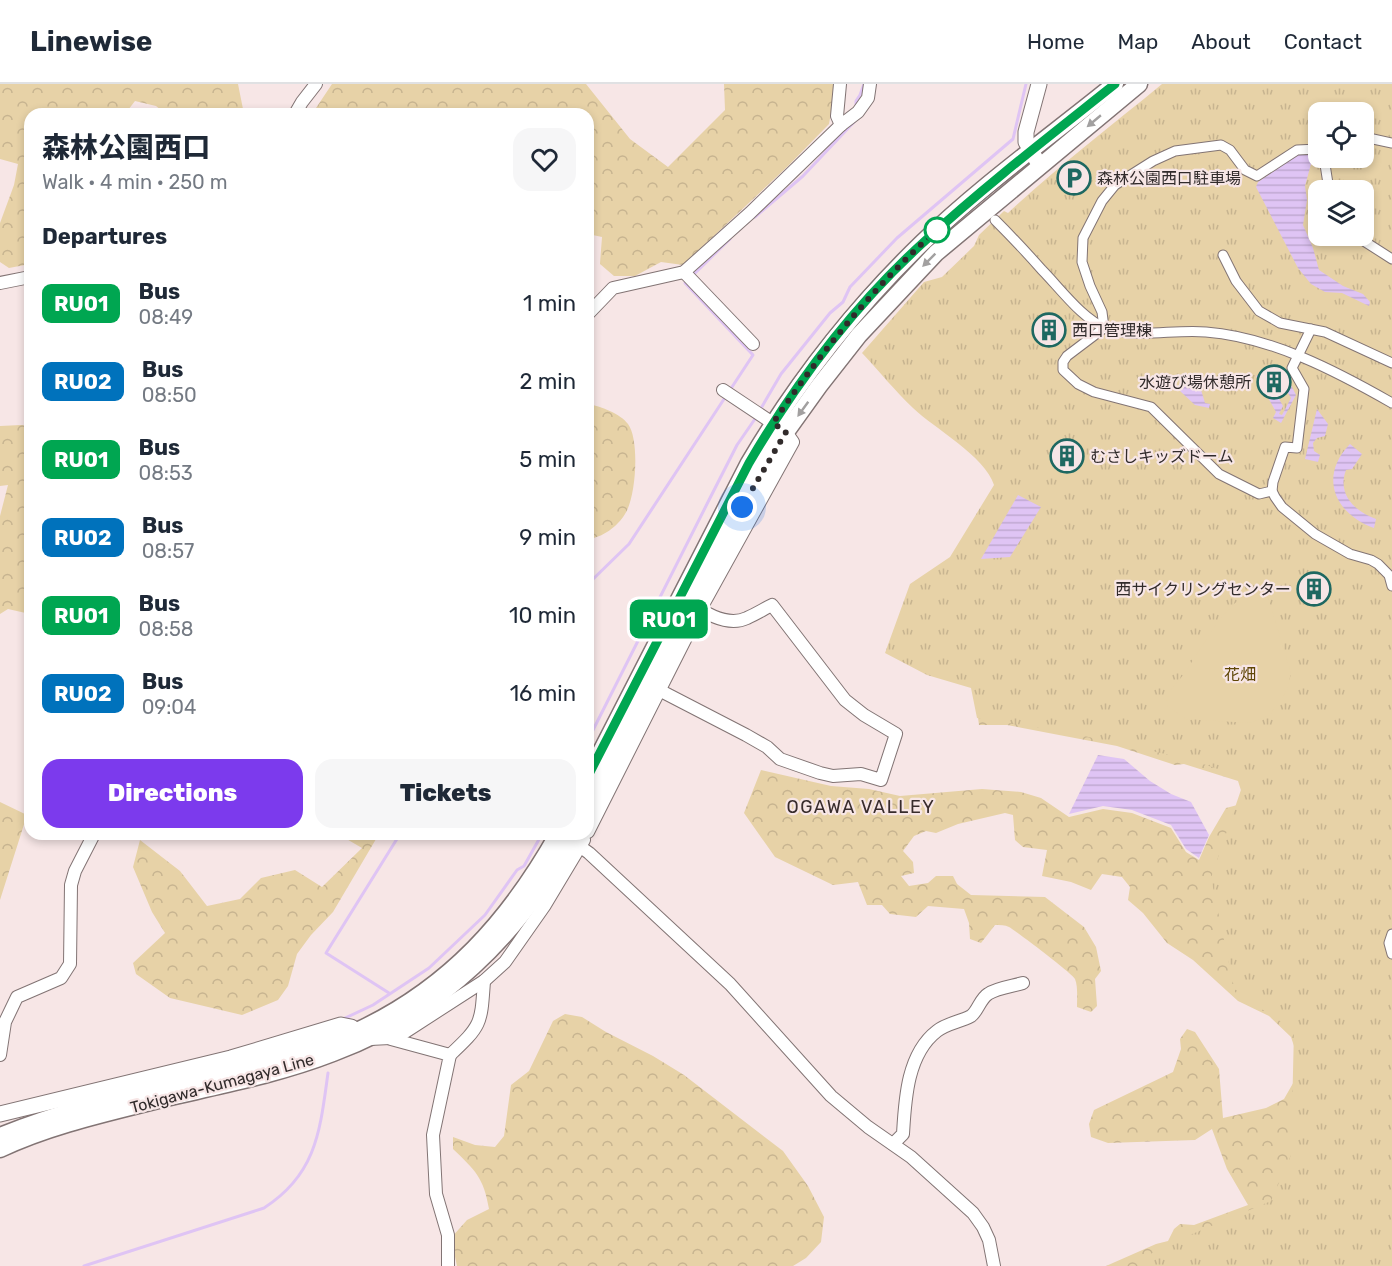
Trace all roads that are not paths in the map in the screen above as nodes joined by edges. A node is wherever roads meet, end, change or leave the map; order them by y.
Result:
1 (316, 84) edge
2 (840, 84) edge
3 (870, 84) edge
4 (1039, 84) edge
5 (1115, 84) edge
6 (1139, 84) edge
7 (299, 108) edge
8 (841, 125) junction
9 (1374, 139) edge
10 (1392, 142) edge
11 (1308, 149) edge
12 (1035, 159) junction
13 (995, 220) dead end
14 (1372, 246) edge
15 (1222, 255) dead end
16 (1392, 259) edge
17 (684, 272) junction
18 (24, 278) edge
19 (0, 284) edge
20 (594, 308) edge
21 (1104, 328) junction
22 (1311, 329) junction
23 (753, 344) dead end
24 (1298, 356) junction
25 (1392, 363) edge
26 (723, 390) dead end
27 (1392, 403) edge
28 (780, 427) junction
29 (1272, 491) junction
30 (1391, 575) edge
31 (1392, 586) edge
32 (695, 606) junction
33 (659, 690) junction
34 (594, 765) edge
35 (594, 793) edge
36 (594, 802) edge
37 (91, 840) edge
38 (570, 840) edge
39 (572, 840) edge
40 (578, 840) edge
41 (1392, 934) edge
42 (1392, 954) edge
43 (484, 981) junction
44 (1023, 983) dead end
45 (390, 1038) junction
46 (351, 1039) junction
47 (0, 1055) edge
48 (450, 1055) junction
49 (0, 1114) edge
50 (0, 1136) edge
51 (893, 1144) junction
52 (0, 1149) edge
53 (448, 1266) edge
54 (994, 1266) edge

1 - 7 street
2 - 8 street
3 - 8 street
4 - 12 street
5 - 12 main road
6 -> 12 main road
8 - 17 street
9 - 10 street
11 - 21 street
12 - 28 main road
13 - 21 street
14 - 16 street
15 - 22 street
17 - 20 street
17 - 23 street
18 - 19 street
21 - 24 street
21 - 29 street
22 - 24 street
22 - 25 street
24 - 27 street
24 - 29 street
26 - 28 street
28 - 32 main road
28 - 34 main road
29 - 30 street
30 - 31 street
32 - 33 street
32 - 33 street
32 - 35 main road
33 - 36 street
37 - 47 street
38 - 46 main road, Tokigawa-Kumagaya Line
39 - 43 street
40 - 51 street
41 - 42 street
43 - 45 street
43 - 48 street
44 - 51 street
45 - 46 street
45 - 48 street
46 - 49 street
46 - 50 main road, Tokigawa-Kumagaya Line
46 - 52 main road, Tokigawa-Kumagaya Line
48 - 53 street
51 - 54 street

